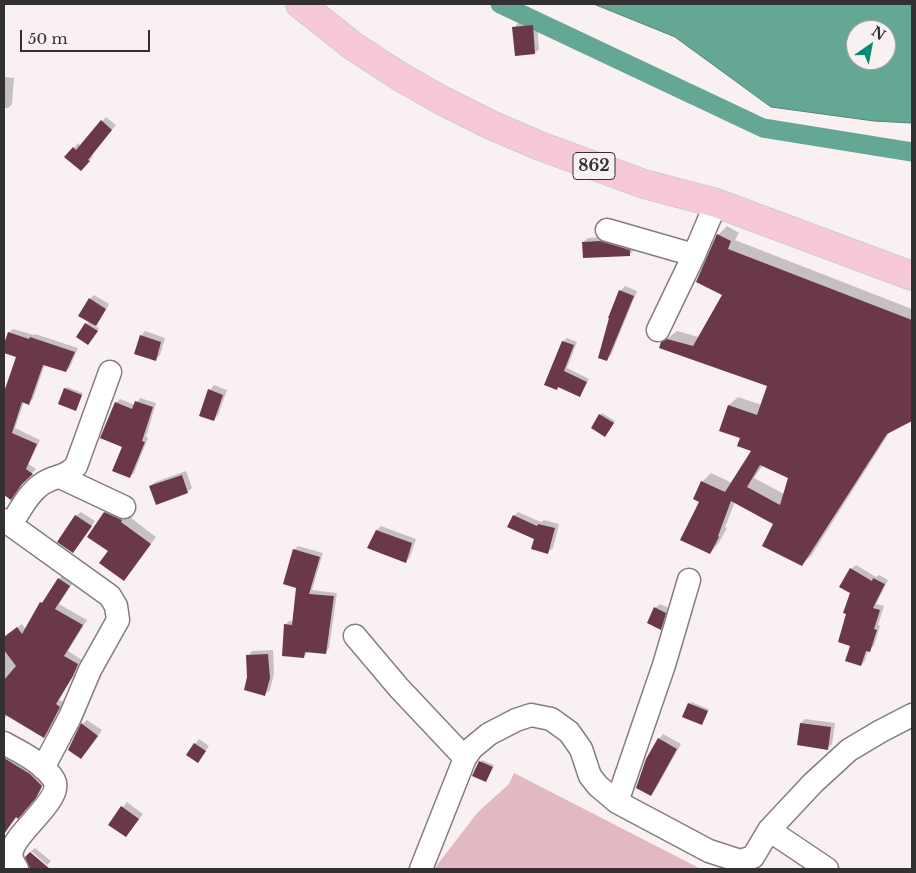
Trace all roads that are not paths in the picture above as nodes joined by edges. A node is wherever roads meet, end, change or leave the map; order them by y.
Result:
1 (300, 4) edge
2 (716, 203) junction
3 (607, 230) dead end
4 (694, 255) junction
5 (912, 276) edge
6 (658, 330) dead end
7 (110, 372) dead end
8 (60, 477) junction
9 (124, 507) dead end
10 (7, 522) edge
11 (689, 580) dead end
12 (355, 636) dead end
13 (912, 715) edge
14 (4, 743) edge
15 (465, 758) junction
16 (43, 768) junction
17 (617, 802) junction
18 (769, 830) junction
19 (17, 869) edge
20 (421, 869) edge
21 (827, 869) edge

1 - 2 main road, 862
2 - 4 street
2 - 5 main road, 862
3 - 4 street
4 - 6 street
7 - 8 street
8 - 9 street
8 - 10 street
10 - 16 street
11 - 17 street
12 - 15 street
13 - 18 street
14 - 16 street
15 - 17 street
15 - 20 street
16 - 19 street
17 - 18 street
18 - 21 street

